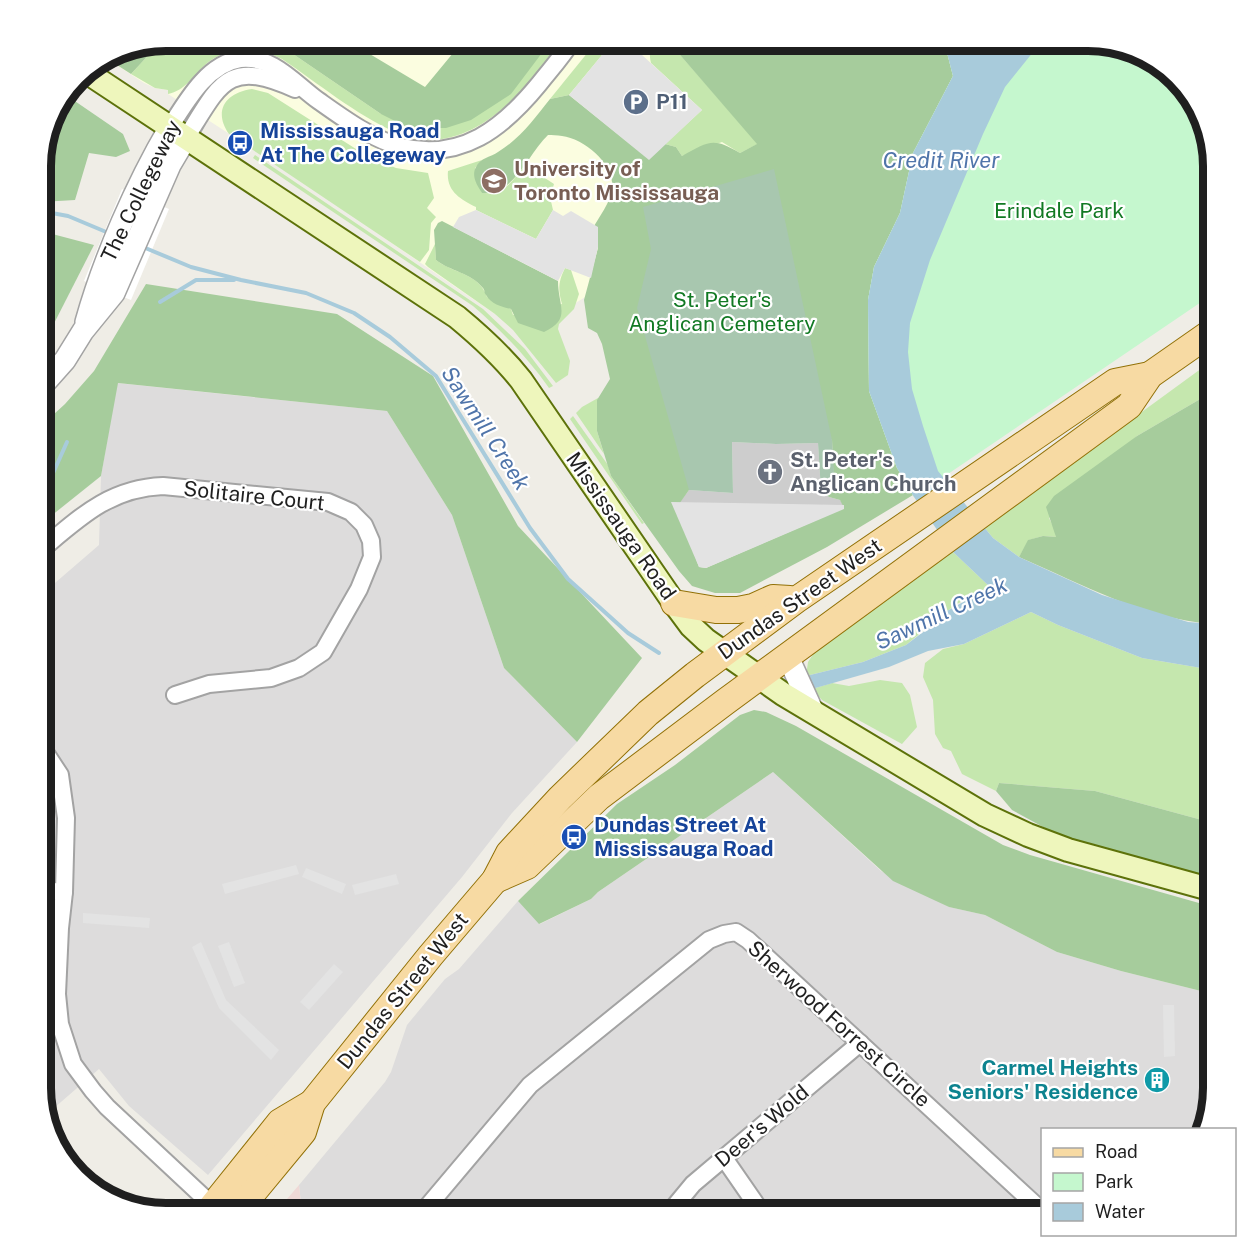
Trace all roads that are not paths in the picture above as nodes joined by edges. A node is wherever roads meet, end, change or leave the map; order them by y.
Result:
1 (566, 51) edge
2 (93, 77) edge
3 (178, 132) junction
4 (1203, 339) edge
5 (1150, 375) junction
6 (51, 376) edge
7 (51, 542) edge
8 (796, 600) junction
9 (674, 603) junction
10 (724, 652) junction
11 (788, 657) junction
12 (759, 677) junction
13 (175, 695) dead end
14 (813, 712) junction
15 (51, 761) edge
16 (495, 880) junction
17 (1203, 887) edge
18 (51, 891) edge
19 (64, 892) junction
20 (860, 1043) junction
21 (724, 1158) junction
22 (209, 1203) edge
23 (224, 1203) edge
24 (431, 1203) edge
25 (678, 1203) edge
26 (755, 1203) edge
27 (1033, 1203) edge

1 - 3 street, The Collegeway
2 - 3 main road, Mississauga Road
3 - 6 street, The Collegeway
3 - 9 main road, Mississauga Road
4 - 5 main road, Dundas Street West
5 - 8 main road, Dundas Street West
5 - 11 main road, Dundas Street West
7 - 13 street, Solitaire Court
8 - 9 main road
8 - 10 main road, Dundas Street West
9 - 10 main road, Mississauga Road
10 - 12 main road, Mississauga Road
10 - 16 main road, Dundas Street West
11 - 12 main road, Dundas Street West
11 - 14 street
12 - 14 main road, Mississauga Road
12 - 16 main road, Dundas Street West
14 - 17 main road, Mississauga Road
15 - 19 street
16 - 23 main road, Dundas Street West
18 - 19 street
19 - 22 street
20 - 21 street, Deer's Wold
20 - 24 street, Sherwood Forrest Circle
20 - 27 street, Sherwood Forrest Circle
21 - 25 street, Deer's Wold
21 - 26 street

